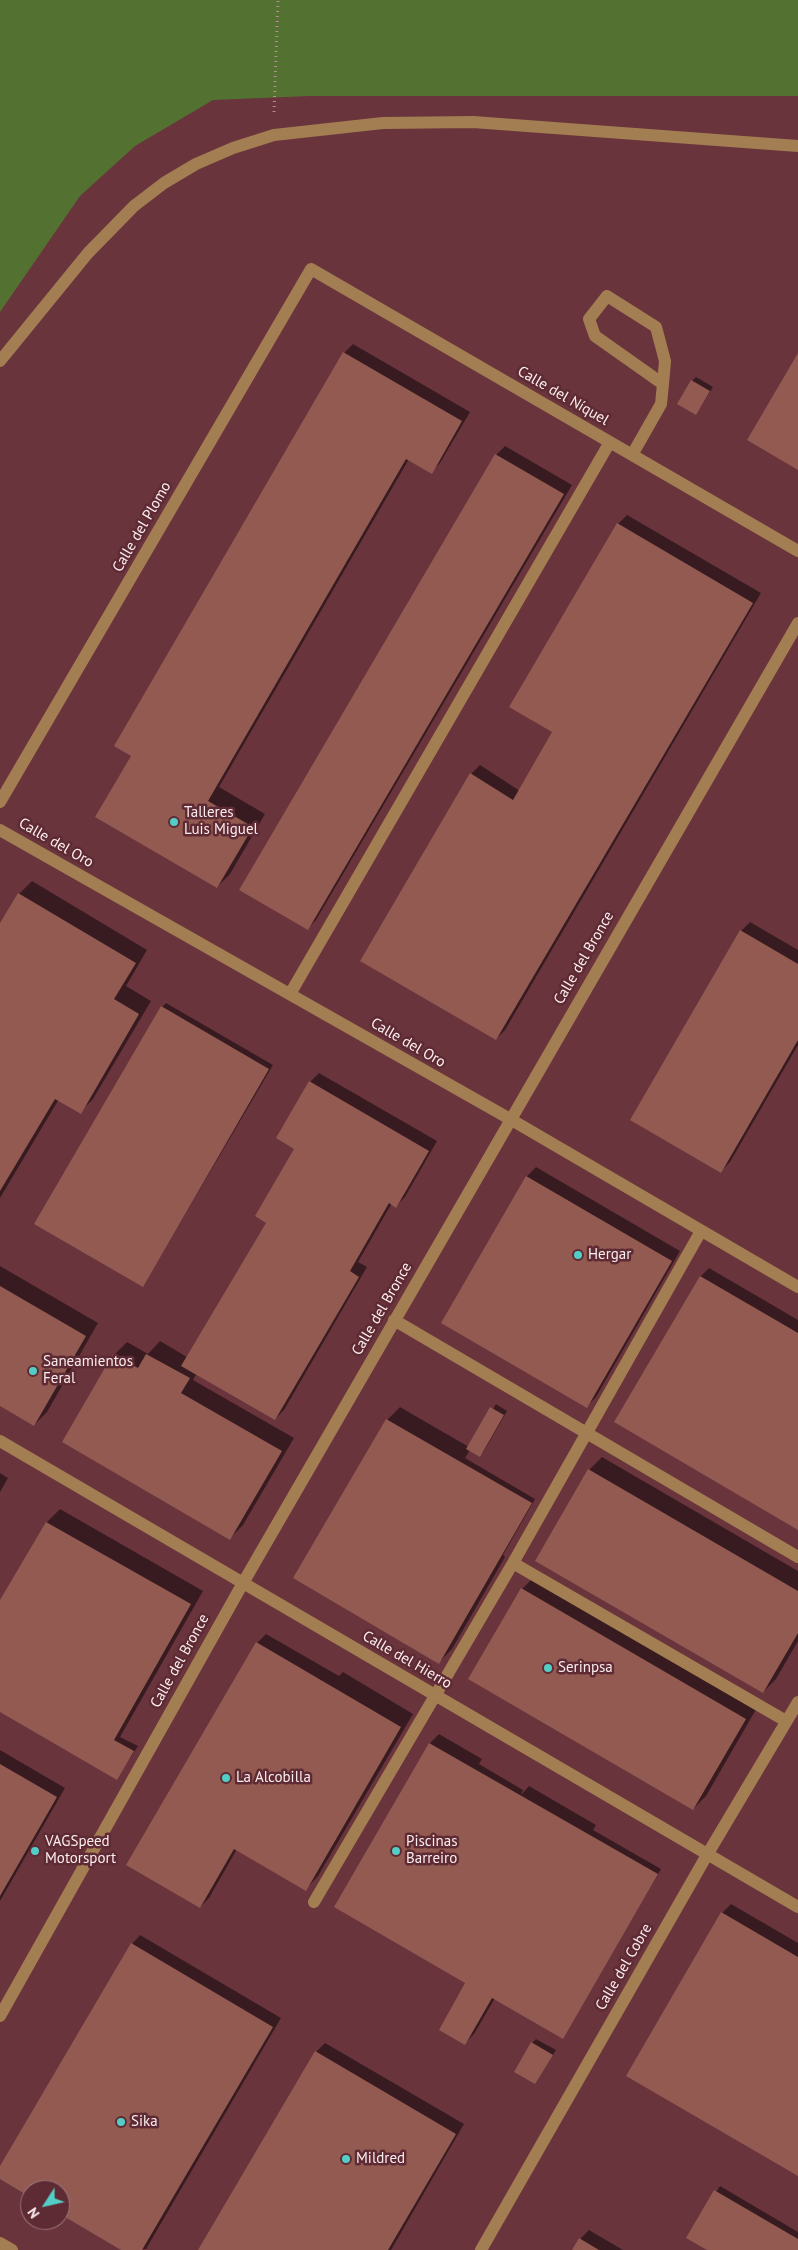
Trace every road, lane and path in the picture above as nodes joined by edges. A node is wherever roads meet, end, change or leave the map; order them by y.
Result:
1 (278, 0) edge
2 (274, 135) junction
3 (798, 146) edge
4 (311, 269) joint
5 (0, 361) edge
6 (663, 384) junction
7 (610, 442) junction
8 (632, 455) junction
9 (798, 551) edge
10 (798, 623) edge
11 (0, 802) edge
12 (0, 830) edge
13 (290, 994) junction
14 (510, 1119) junction
15 (701, 1231) junction
16 (798, 1286) edge
17 (394, 1320) junction
18 (586, 1433) junction
19 (0, 1441) edge
20 (798, 1557) edge
21 (513, 1563) junction
22 (243, 1583) junction
23 (434, 1695) junction
24 (798, 1702) edge
25 (786, 1721) junction
26 (707, 1855) junction
27 (314, 1902) dead end
28 (798, 1908) edge
29 (0, 2016) edge
30 (0, 2243) edge
31 (12, 2250) edge
32 (481, 2250) edge

1 - 2 path
2 - 3 street
2 - 5 street
4 - 7 street, Calle del Níquel
4 - 11 street, Calle del Plomo
6 - 6 street
6 - 8 street
7 - 8 street, Calle del Níquel
7 - 13 street
8 - 9 street, Calle del Níquel
10 - 14 street, Calle del Bronce
12 - 13 street, Calle del Oro
13 - 14 street, Calle del Oro
14 - 15 street, Calle del Oro
14 - 17 street, Calle del Bronce
15 - 16 street, Calle del Oro
15 - 18 street
17 - 18 street
17 - 22 street, Calle del Bronce
18 - 20 street
18 - 21 street
19 - 22 street, Calle del Hierro
21 - 23 street
21 - 25 street
22 - 23 street, Calle del Hierro
22 - 29 street, Calle del Bronce
23 - 26 street, Calle del Hierro
23 - 27 street
24 - 25 street, Calle del Cobre
25 - 26 street, Calle del Cobre
26 - 28 street, Calle del Hierro
26 - 32 street, Calle del Cobre
30 - 31 street

